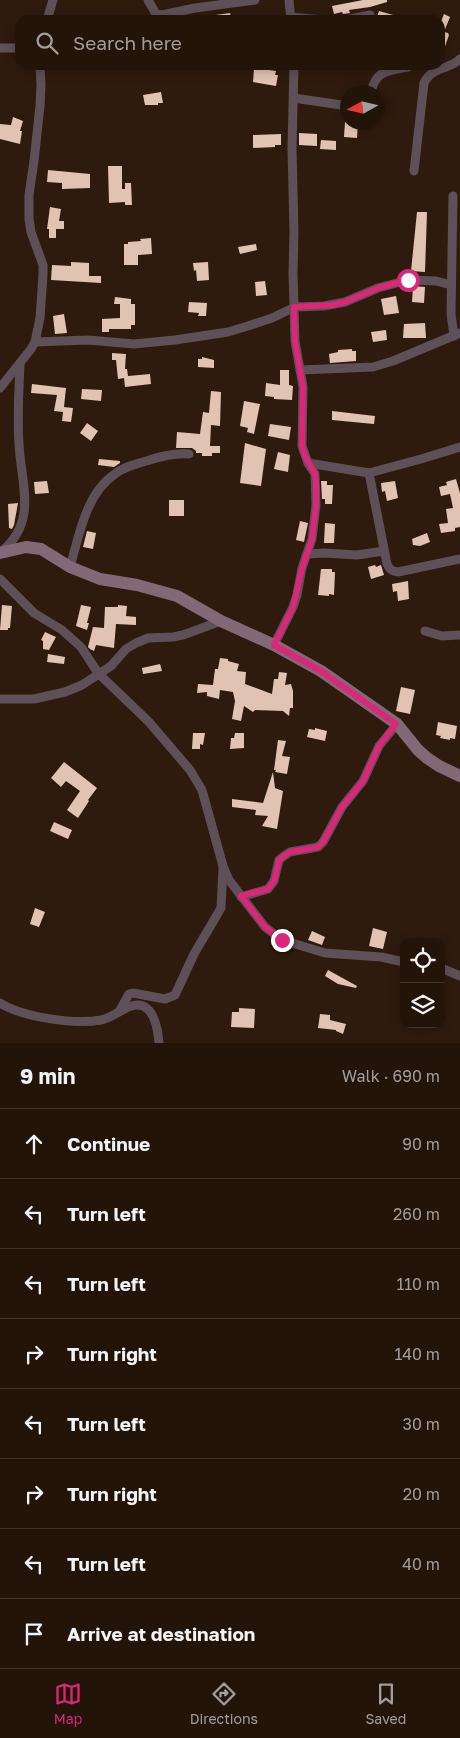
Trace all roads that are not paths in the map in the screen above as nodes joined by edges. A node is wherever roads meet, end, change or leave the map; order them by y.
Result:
1 (53, 0) edge
2 (148, 0) edge
3 (255, 0) edge
4 (289, 0) edge
5 (48, 15) edge
6 (291, 15) edge
7 (0, 48) edge
8 (15, 48) edge
9 (460, 59) edge
10 (445, 67) edge
11 (40, 70) edge
12 (294, 70) edge
13 (395, 70) edge
14 (437, 70) edge
15 (373, 85) edge
16 (294, 98) junction
17 (340, 105) edge
18 (414, 171) dead end
19 (453, 196) dead end
20 (451, 285) junction
21 (294, 307) junction
22 (457, 335) edge
23 (35, 342) junction
24 (20, 364) junction
25 (300, 370) junction
26 (0, 388) edge
27 (460, 446) edge
28 (189, 454) dead end
29 (308, 463) junction
30 (369, 473) junction
31 (384, 551) junction
32 (0, 553) edge
33 (307, 554) junction
34 (460, 559) edge
35 (70, 567) junction
36 (0, 579) edge
37 (221, 621) junction
38 (425, 631) dead end
39 (460, 635) edge
40 (274, 645) junction
41 (98, 673) junction
42 (0, 698) edge
43 (396, 724) junction
44 (460, 776) edge
45 (223, 866) junction
46 (241, 896) junction
47 (400, 961) edge
48 (445, 970) edge
49 (460, 976) edge
50 (0, 1003) edge
51 (119, 1012) junction
52 (159, 1043) edge

1 - 5 street
2 - 3 street
4 - 6 street
7 - 8 street
9 - 10 street
11 - 23 street
12 - 16 street
13 - 15 street
14 - 18 street
16 - 17 street
16 - 21 street
19 - 20 street
20 - 21 street
20 - 22 street
21 - 23 street
21 - 25 street
22 - 25 street
23 - 24 street
24 - 26 street
24 - 32 street
25 - 29 street
27 - 30 street
28 - 35 street
29 - 30 street
29 - 33 street
30 - 31 street
31 - 33 street
31 - 34 street
32 - 35 street
33 - 40 street
35 - 37 street
36 - 41 street
37 - 40 street
37 - 41 street
38 - 39 street
40 - 43 street
41 - 42 street
41 - 45 street
43 - 44 street
43 - 46 street
45 - 46 street
45 - 51 street
46 - 47 street
48 - 49 street
50 - 51 street
51 - 52 street

